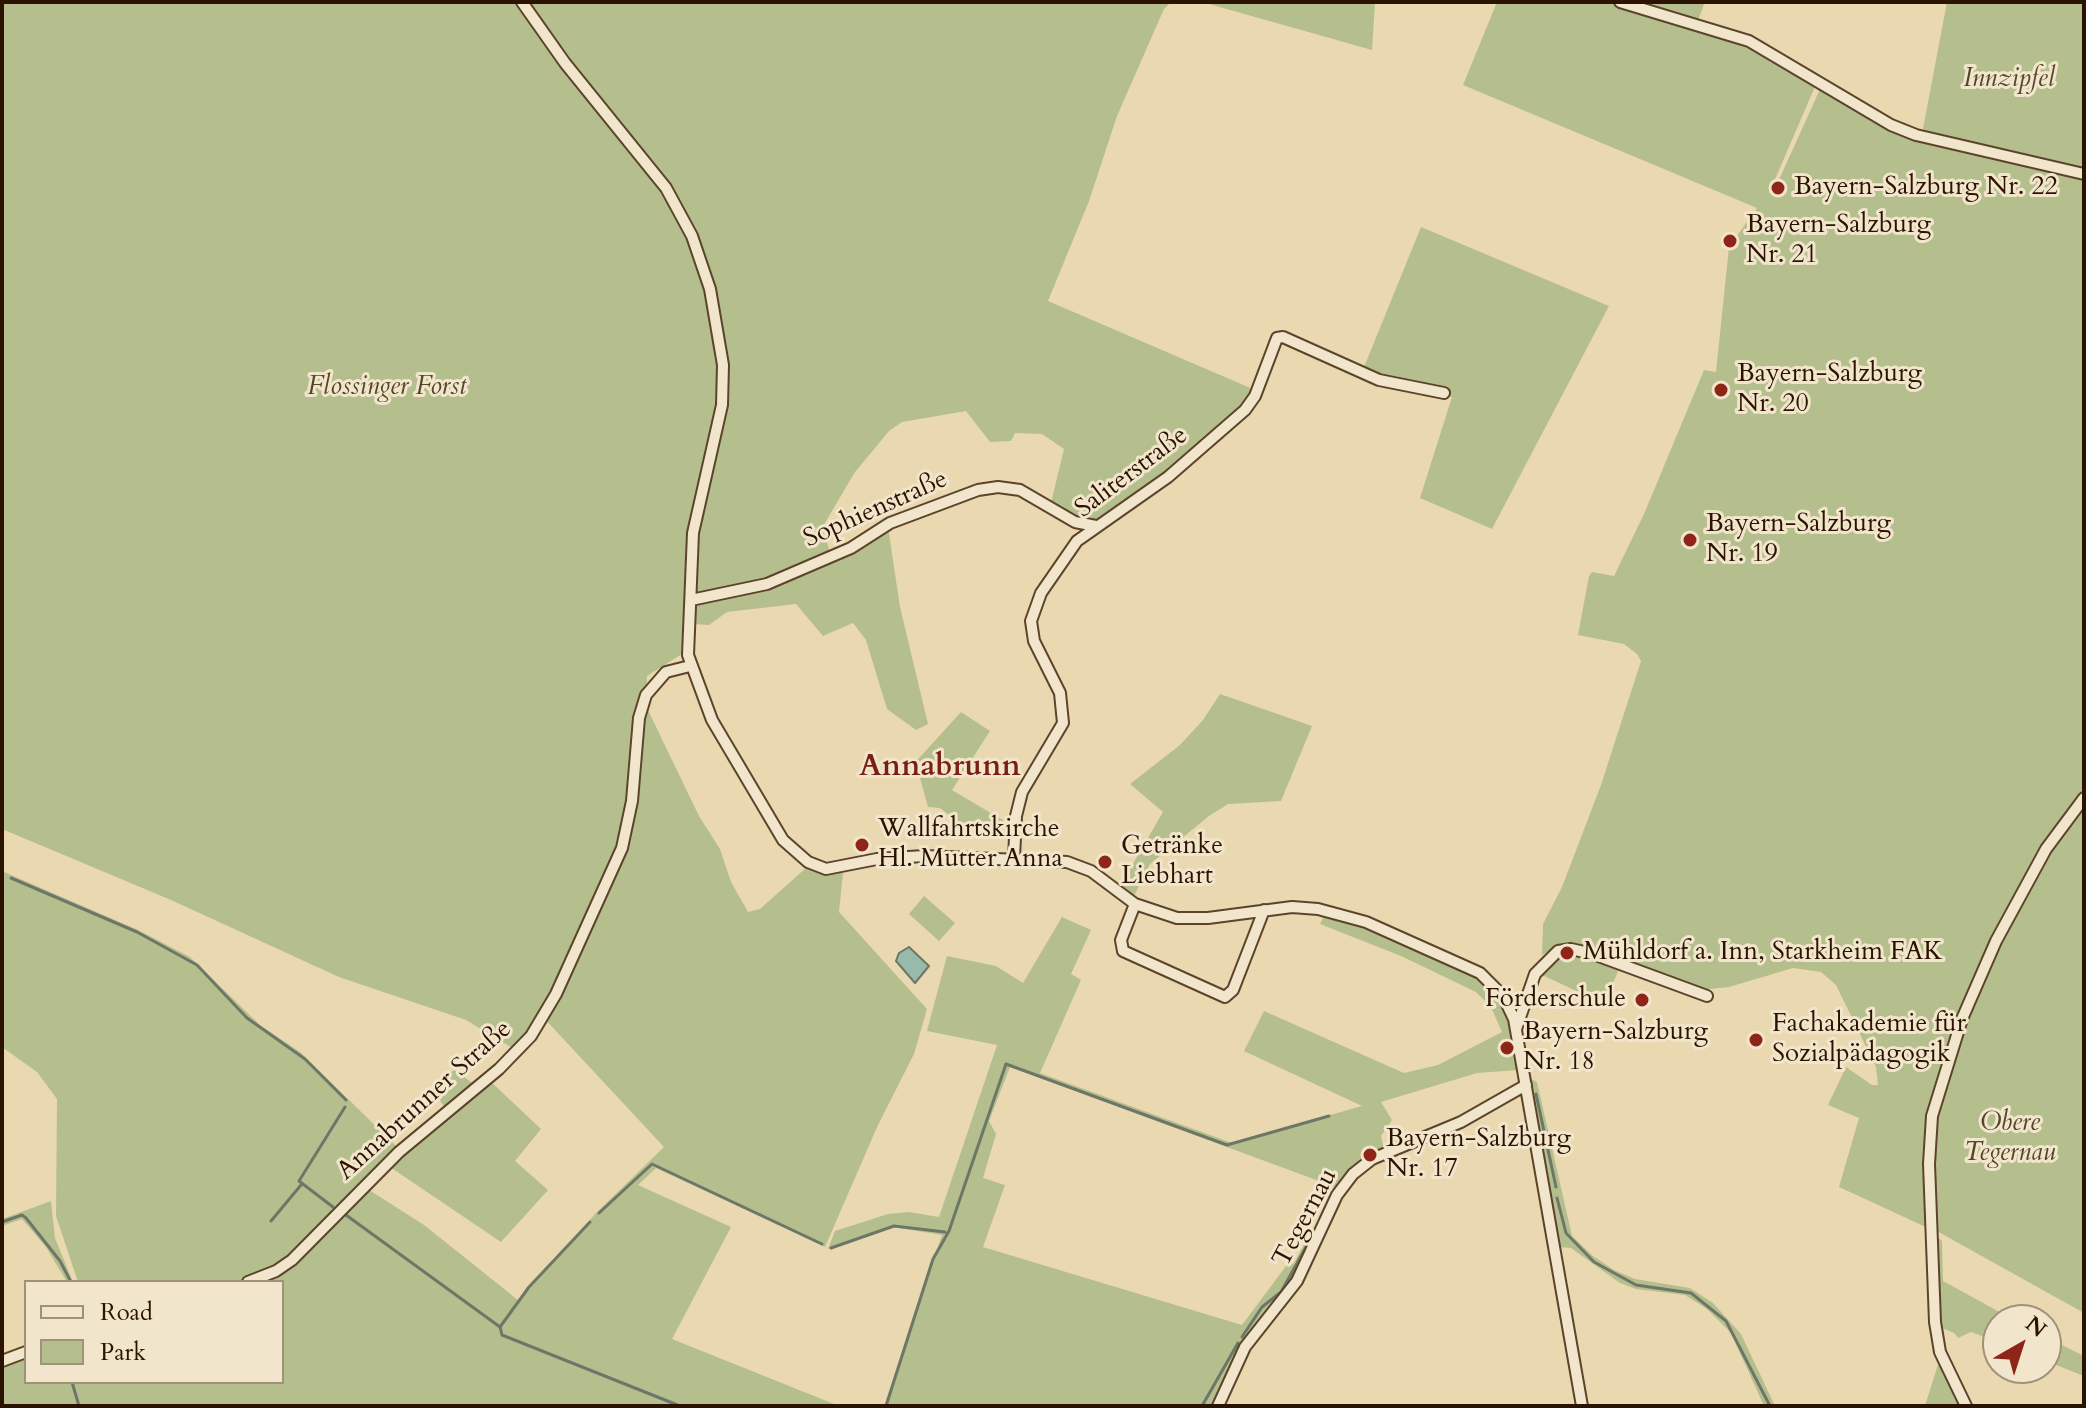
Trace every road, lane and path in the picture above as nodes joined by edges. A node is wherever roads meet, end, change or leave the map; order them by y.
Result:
1 (522, 2) edge
2 (1620, 2) edge
3 (2084, 174) edge
4 (1444, 393) dead end
5 (1075, 522) junction
6 (1096, 526) junction
7 (1077, 541) junction
8 (691, 600) junction
9 (690, 666) junction
10 (2084, 798) edge
11 (1014, 858) junction
12 (1135, 904) junction
13 (1264, 910) junction
14 (1707, 996) dead end
15 (1516, 1029) junction
16 (1526, 1085) junction
17 (252, 1280) edge
18 (24, 1353) edge
19 (2, 1361) edge
20 (1218, 1406) edge
21 (1582, 1406) edge
22 (1966, 1406) edge

1 - 8 street
2 - 3 street
4 - 6 street, Saliterstraße
5 - 6 street, Sophienstraße
5 - 7 street
5 - 8 street, Sophienstraße
6 - 7 street, Saliterstraße
7 - 11 street, Saliterstraße
8 - 9 street
9 - 11 street
9 - 17 street, Annabrunner Straße
10 - 22 street
11 - 12 street
12 - 13 street
12 - 13 street
13 - 15 street
14 - 15 street
15 - 16 street
16 - 20 street, Tegernau
16 - 21 street
18 - 19 street

